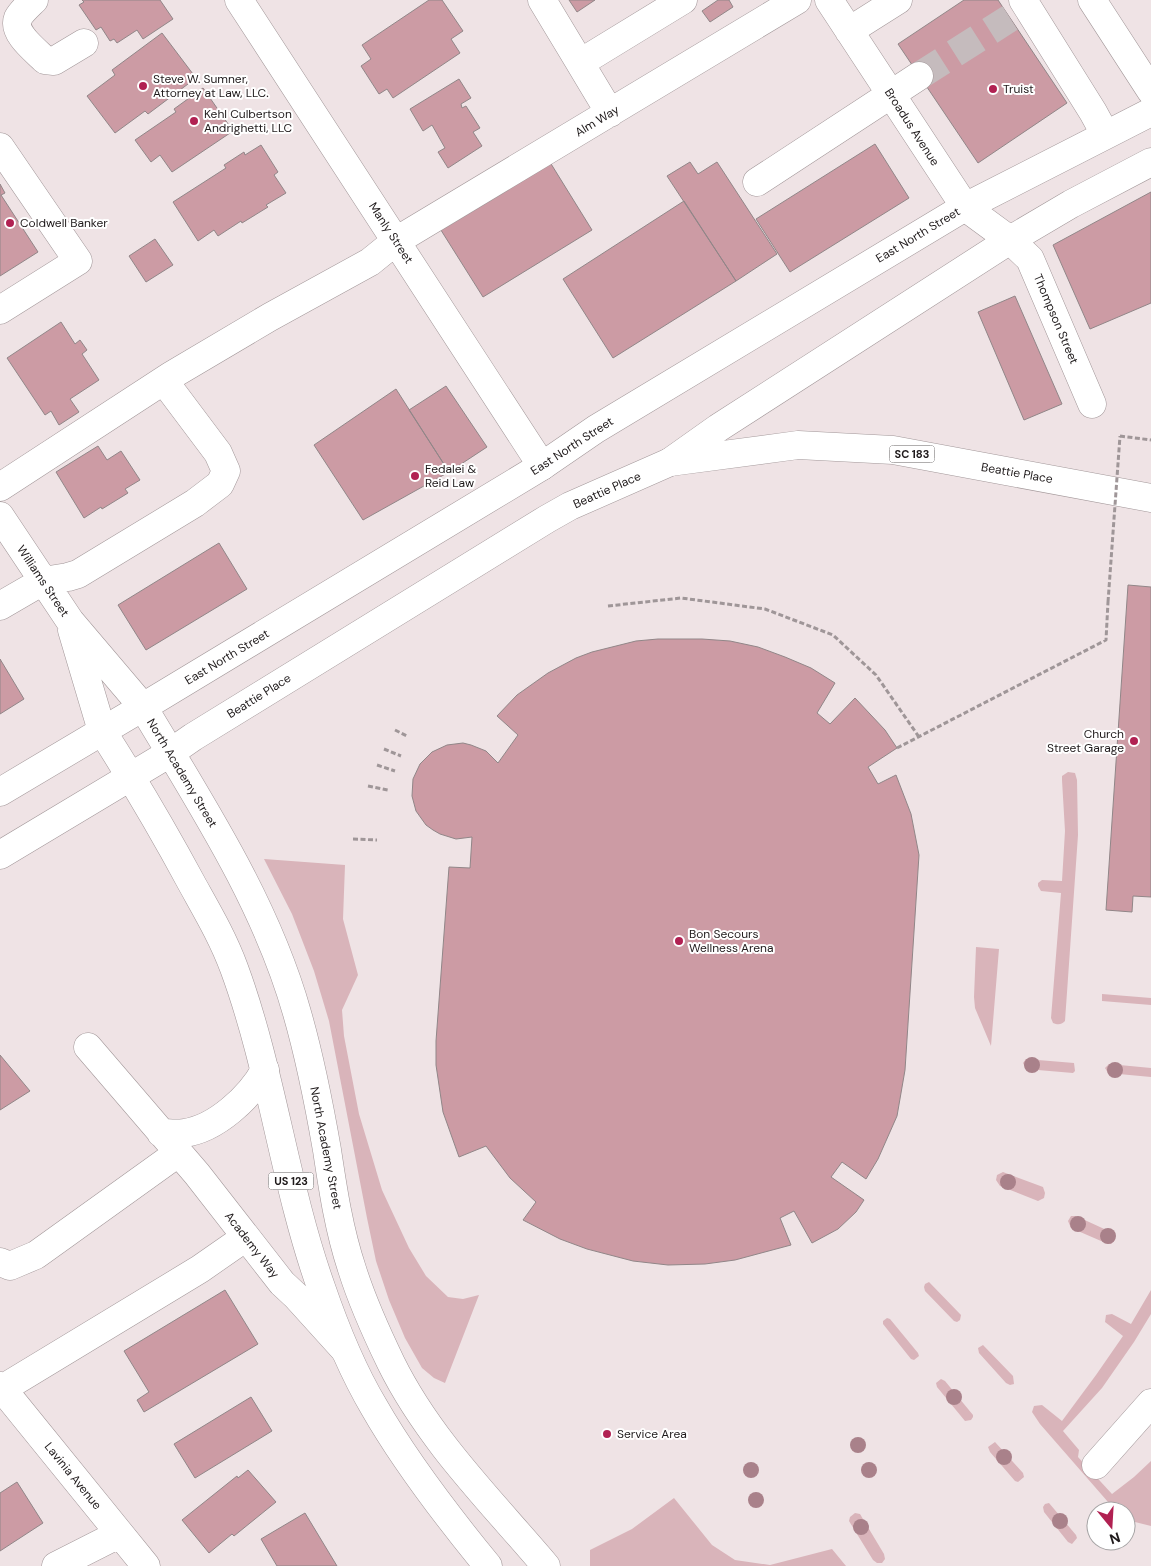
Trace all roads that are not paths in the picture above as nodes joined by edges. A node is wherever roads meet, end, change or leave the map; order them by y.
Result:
1 (34, 0) edge
2 (239, 0) edge
3 (542, 0) edge
4 (683, 0) edge
5 (797, 0) edge
6 (829, 0) edge
7 (898, 0) edge
8 (1092, 0) edge
9 (1020, 8) edge
10 (849, 31) junction
11 (84, 43) dead end
12 (580, 63) junction
13 (919, 76) tunnel mouth
14 (1151, 91) edge
15 (890, 94) junction
16 (1151, 112) edge
17 (610, 113) junction
18 (1105, 134) junction
19 (0, 147) edge
20 (1151, 162) edge
21 (757, 182) dead end
22 (965, 207) junction
23 (1010, 240) junction
24 (396, 241) junction
25 (0, 310) edge
26 (164, 381) junction
27 (1092, 404) dead end
28 (670, 462) junction
29 (542, 466) junction
30 (0, 487) edge
31 (1151, 498) edge
32 (0, 516) edge
33 (43, 581) junction
34 (0, 606) edge
35 (70, 622) junction
36 (143, 707) junction
37 (102, 731) junction
38 (170, 753) junction
39 (131, 777) junction
40 (0, 792) edge
41 (0, 856) edge
42 (88, 1047) dead end
43 (265, 1070) junction
44 (169, 1143) junction
45 (246, 1237) junction
46 (0, 1262) edge
47 (347, 1352) junction
48 (1, 1388) edge
49 (1151, 1403) edge
50 (1096, 1465) dead end
51 (119, 1534) junction
52 (56, 1566) edge
53 (146, 1566) edge
54 (488, 1566) edge
55 (546, 1566) edge

1 - 11 main road
2 - 24 main road, Manly Street
3 - 12 main road
4 - 12 main road
5 - 17 main road, Alm Way
6 - 10 main road, Broadus Avenue
7 - 10 main road
8 - 14 main road
9 - 18 main road
10 - 15 main road, Broadus Avenue
12 - 17 main road
13 - 15 main road
15 - 21 main road
15 - 22 main road, Broadus Avenue
16 - 18 main road, East North Street
17 - 24 main road, Alm Way
18 - 22 main road, East North Street
19 - 25 main road
20 - 23 main road
22 - 23 main road, Broadus Avenue
22 - 29 main road, East North Street
23 - 27 main road, Thompson Street
23 - 28 main road
24 - 26 main road, Alm Way
24 - 29 main road, Manly Street
26 - 30 main road, Alm Way
26 - 33 main road
28 - 31 main road, Beattie Place / SC 183
28 - 38 main road, Beattie Place
29 - 36 main road, East North Street
32 - 33 main road, Williams Street
33 - 34 main road
33 - 35 main road, Williams Street
35 - 36 main road, Williams Street
35 - 37 main road, Williams Street
36 - 37 main road, East North Street
36 - 38 main road, North Academy Street / US 123
37 - 39 main road, US 123
37 - 40 main road, East North Street
38 - 39 main road, Beattie Place
38 - 55 main road, North Academy Street / US 123
39 - 41 main road
39 - 43 main road, US 123
42 - 44 main road, Academy Way
43 - 44 main road
43 - 47 main road, US 123
44 - 45 main road, Academy Way
44 - 46 main road
45 - 47 main road, Academy Way
45 - 48 main road
47 - 54 main road, US 123
48 - 51 main road, Lavinia Avenue
49 - 50 main road
51 - 52 main road
51 - 53 main road, Lavinia Avenue

